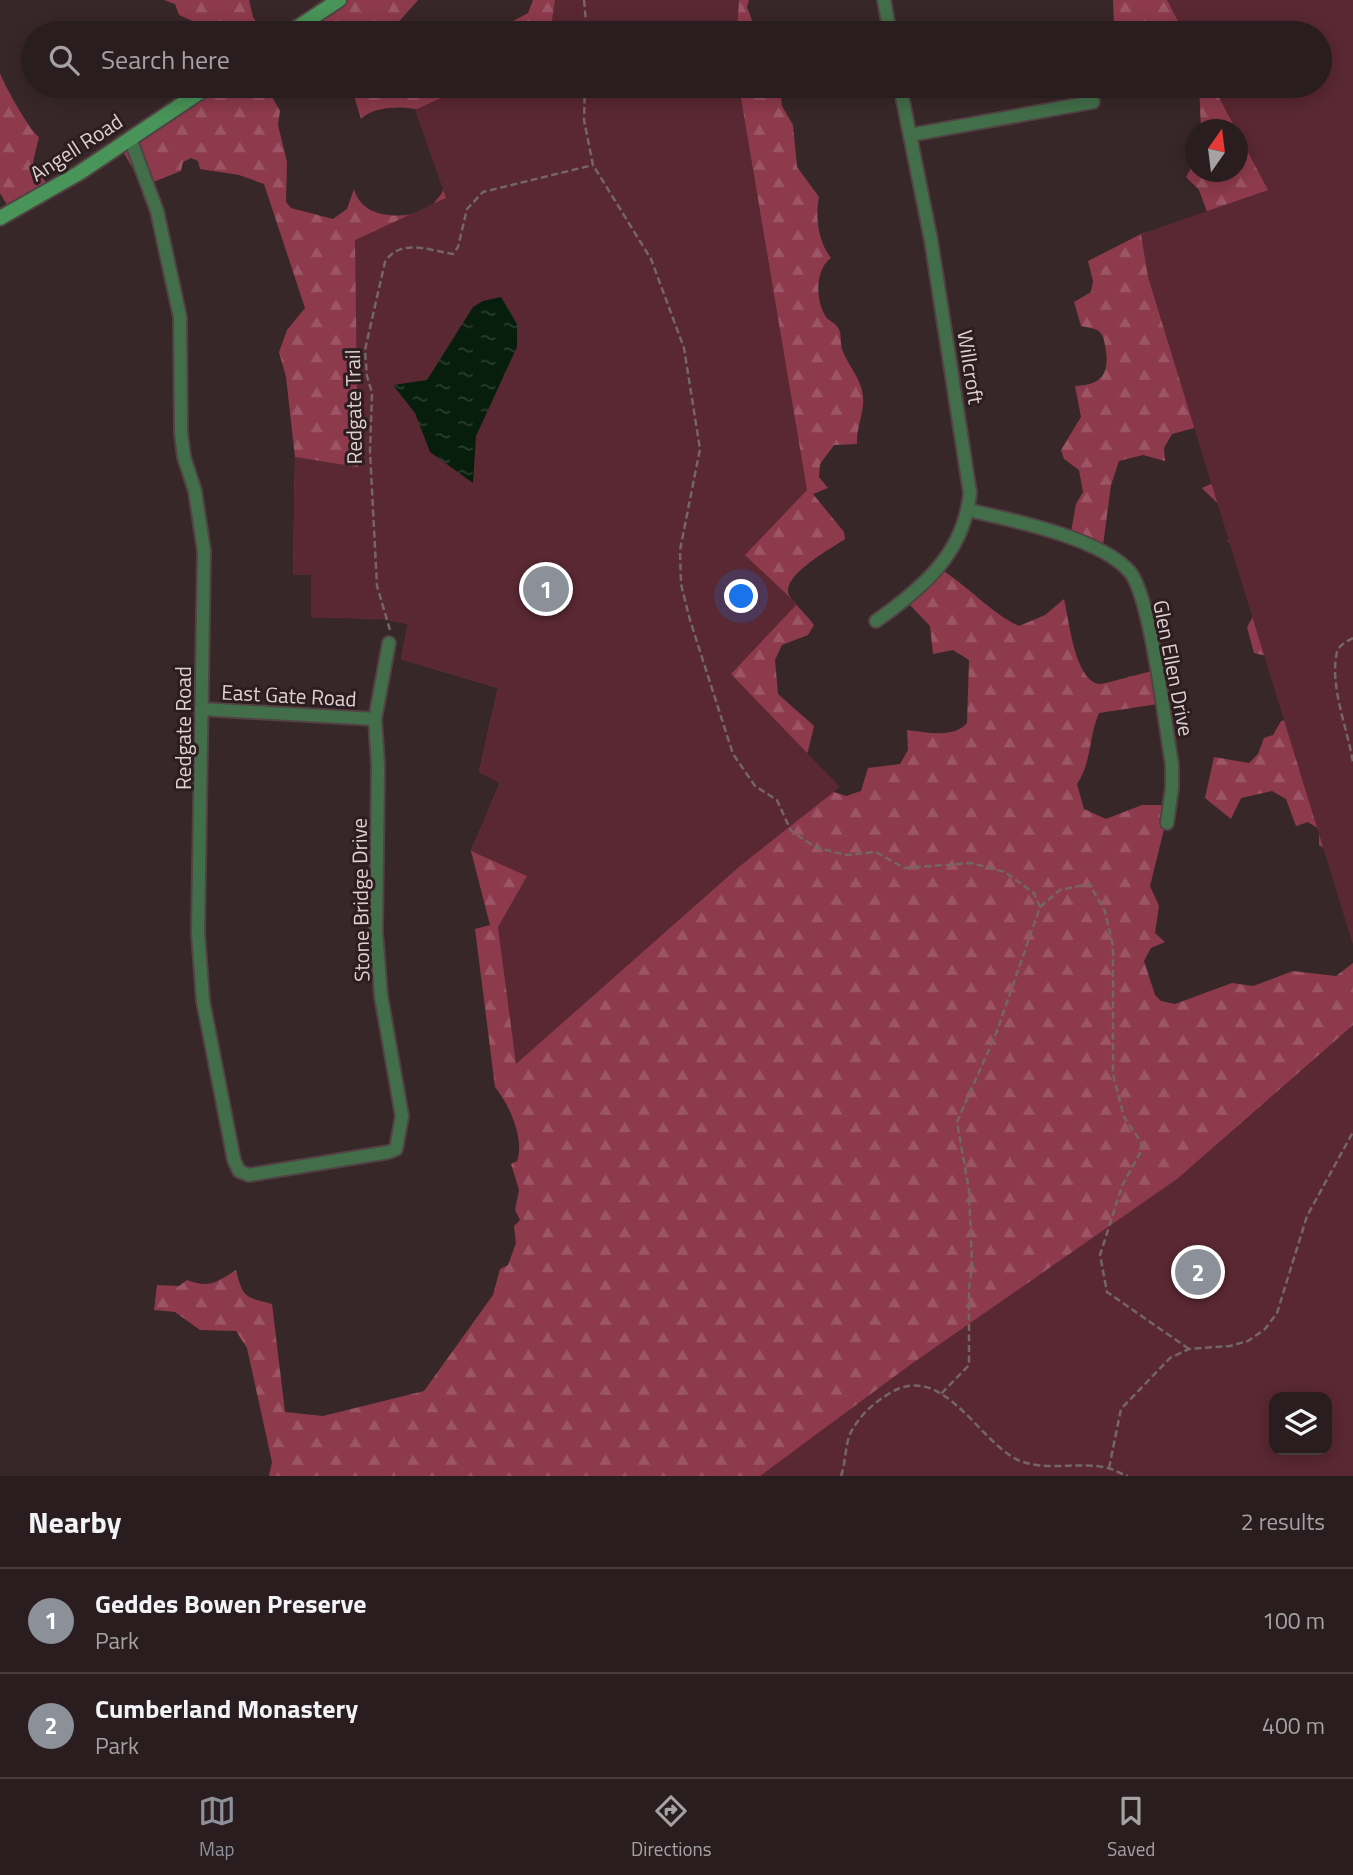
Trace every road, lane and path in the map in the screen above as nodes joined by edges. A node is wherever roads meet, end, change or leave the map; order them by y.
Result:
1 (339, 0) edge
2 (584, 0) edge
3 (884, 0) edge
4 (307, 21) edge
5 (586, 21) edge
6 (888, 21) edge
7 (191, 98) edge
8 (585, 98) edge
9 (902, 98) edge
10 (1093, 102) dead end
11 (910, 135) junction
12 (130, 138) junction
13 (593, 165) junction
14 (0, 218) edge
15 (968, 510) junction
16 (877, 621) dead end
17 (1353, 638) edge
18 (389, 643) joint
19 (201, 709) junction
20 (375, 719) junction
21 (1353, 763) edge
22 (1167, 823) dead end
23 (1040, 907) junction
24 (1353, 1132) edge
25 (389, 1152) joint
26 (1189, 1349) junction
27 (941, 1394) junction
28 (1109, 1468) junction
29 (841, 1476) edge
30 (1128, 1476) edge

1 - 4 main road
2 - 5 path
3 - 6 street
7 - 12 main road, Angell Road
8 - 13 path
9 - 11 street, Willcroft
10 - 11 street
11 - 15 street, Willcroft
12 - 14 main road, Angell Road
12 - 19 street, Redgate Road
13 - 18 path, Redgate Trail
13 - 23 path
15 - 16 street, Willcroft
15 - 22 street, Glen Ellen Drive
17 - 21 path
18 - 20 street, Stone Bridge Drive
19 - 20 street, East Gate Road
19 - 25 street, Redgate Road
20 - 25 street, Stone Bridge Drive
23 - 26 path
23 - 27 path
24 - 26 path
26 - 28 path
27 - 28 path
27 - 29 path
28 - 30 path

